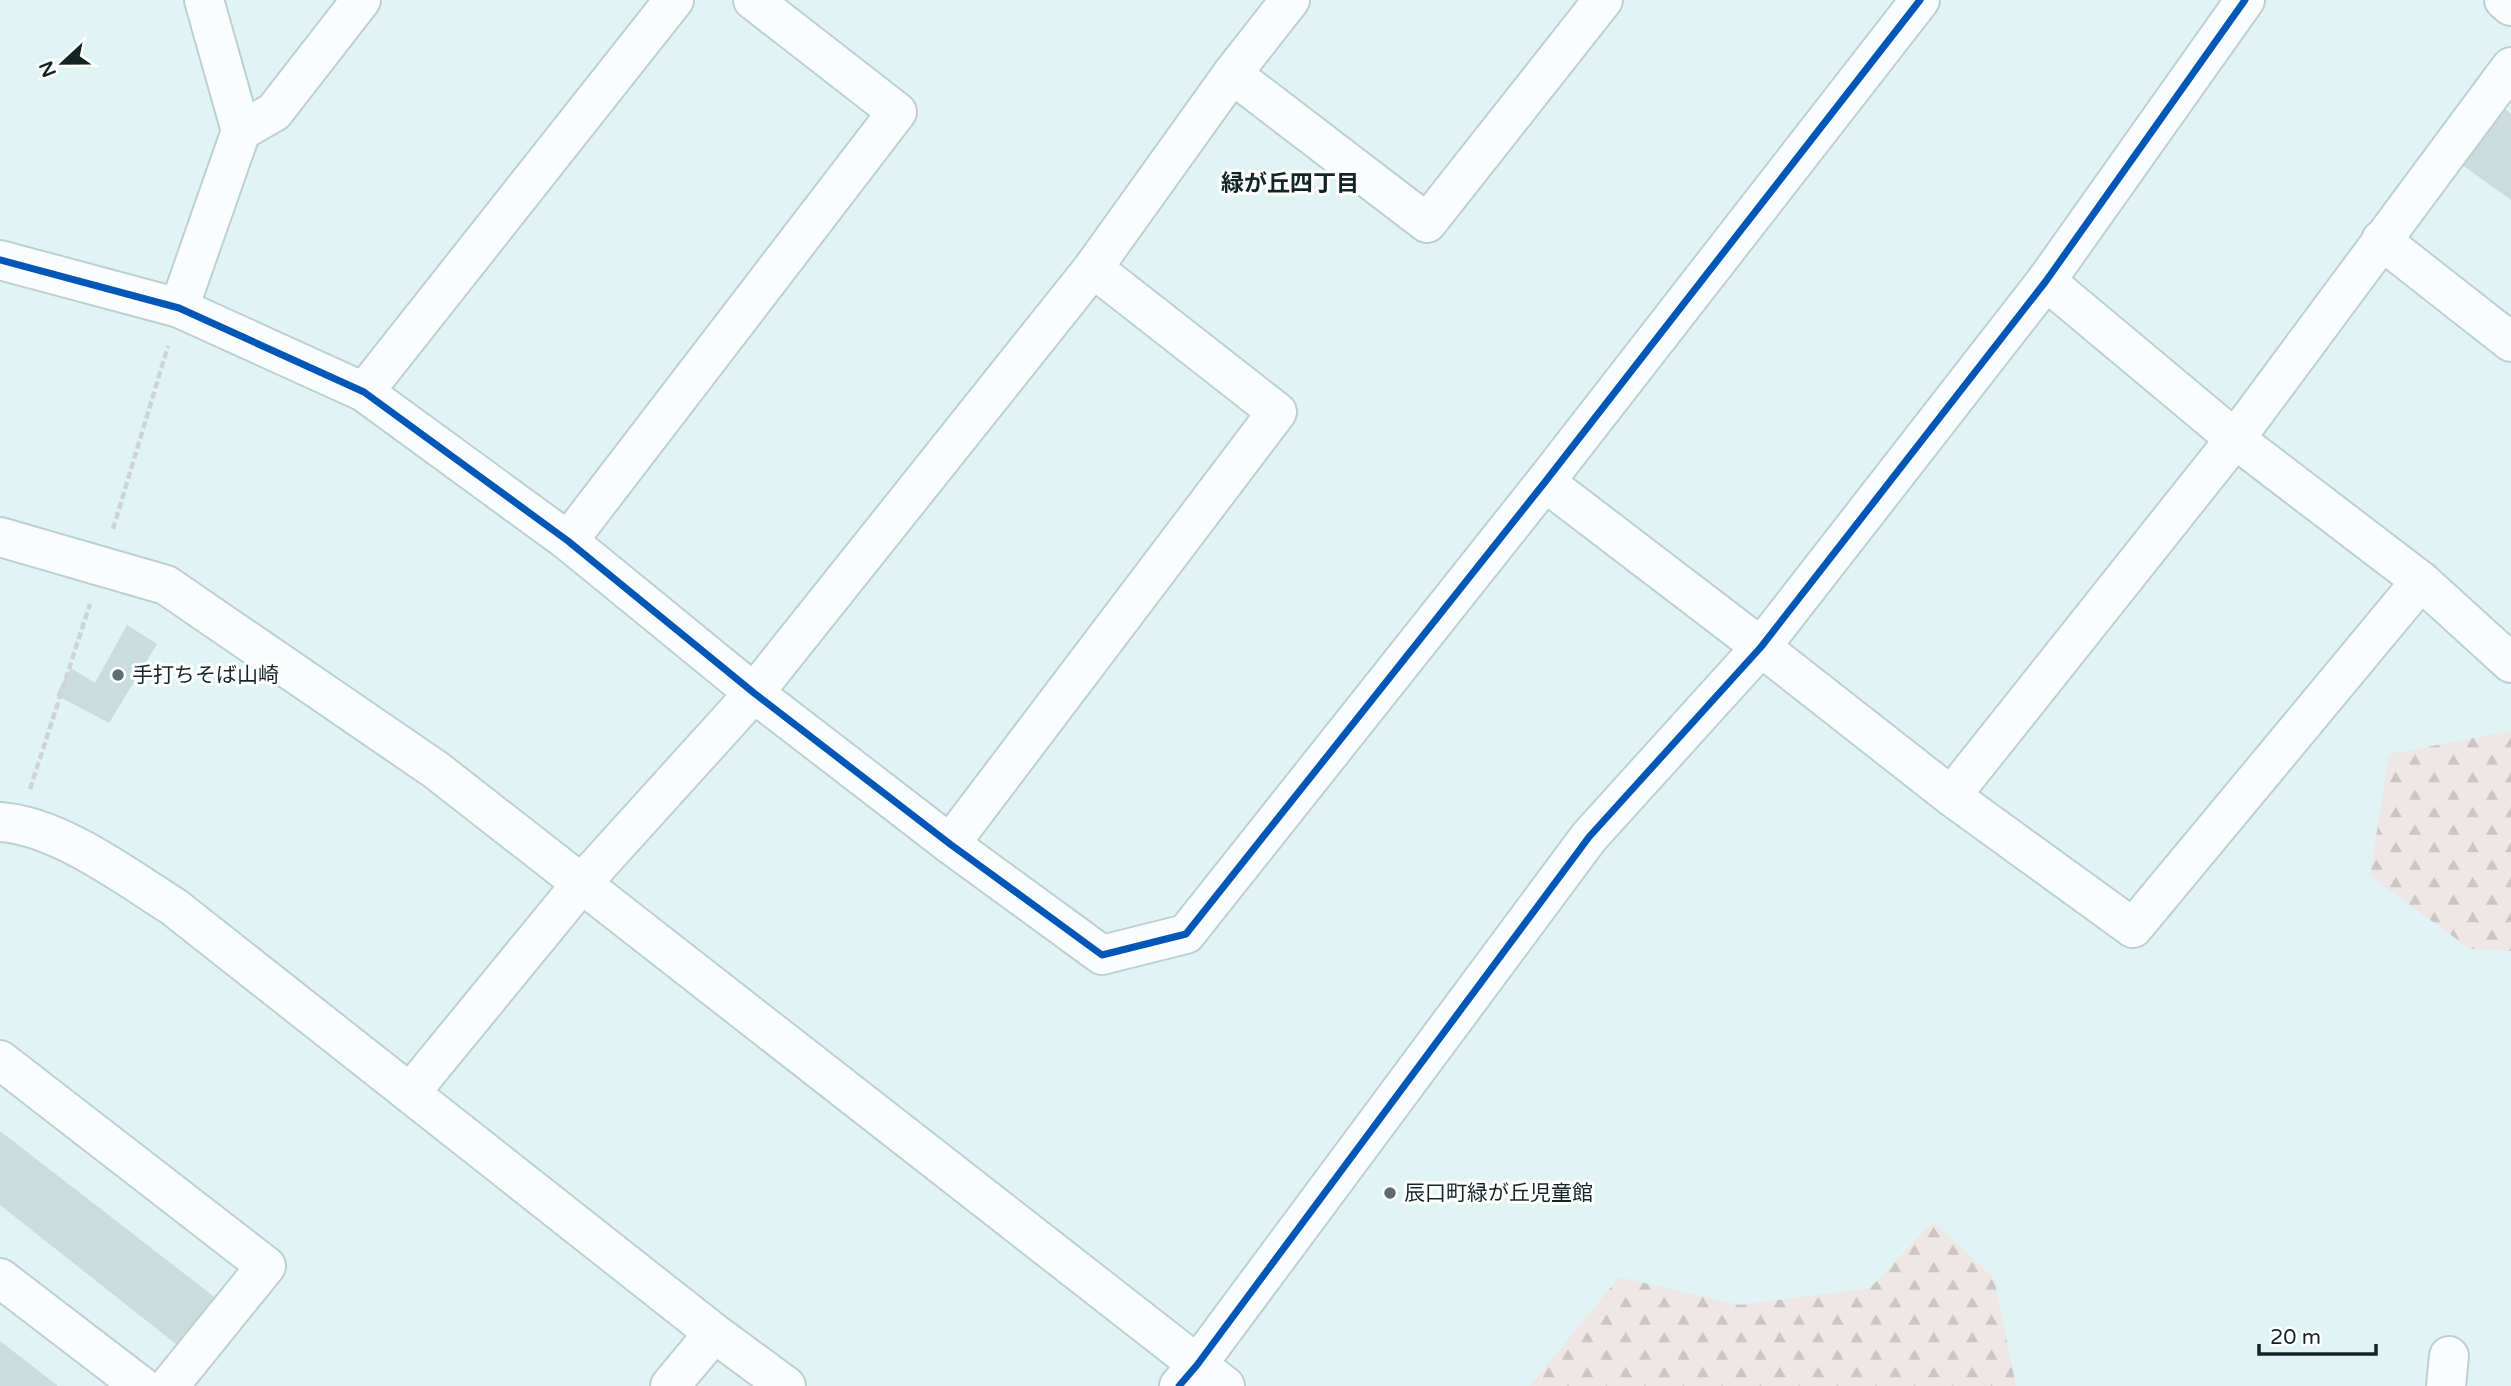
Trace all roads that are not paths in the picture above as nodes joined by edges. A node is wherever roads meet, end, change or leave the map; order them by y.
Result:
1 (204, 0) edge
2 (361, 0) edge
3 (674, 0) edge
4 (753, 0) edge
5 (1290, 0) edge
6 (1603, 0) edge
7 (1920, 0) edge
8 (2245, 0) edge
9 (2504, 0) edge
10 (2511, 6) edge
11 (2511, 66) edge
12 (1232, 75) junction
13 (241, 131) junction
14 (2381, 240) junction
15 (0, 260) edge
16 (1093, 268) junction
17 (2046, 281) junction
18 (179, 308) junction
19 (2511, 342) edge
20 (364, 392) junction
21 (2235, 439) junction
22 (1545, 482) junction
23 (0, 537) edge
24 (568, 541) junction
25 (2421, 581) junction
26 (1761, 647) junction
27 (2511, 663) edge
28 (754, 693) junction
29 (1951, 796) junction
30 (0, 822) edge
31 (950, 844) junction
32 (582, 883) junction
33 (0, 1060) edge
34 (410, 1093) junction
35 (0, 1278) edge
36 (714, 1333) junction
37 (1201, 1379) edge
38 (141, 1386) edge
39 (169, 1386) edge
40 (670, 1386) edge
41 (786, 1386) edge

1 - 13 street
2 - 13 street
3 - 20 street
4 - 24 street
5 - 12 street
6 - 12 street
7 - 22 street
8 - 17 street
9 - 10 street
11 - 14 street
12 - 16 street
13 - 18 street
14 - 19 street
14 - 21 street
15 - 18 street
16 - 28 street
16 - 31 street
17 - 21 street
17 - 26 street
18 - 20 street
20 - 24 street
21 - 25 street
21 - 29 street
22 - 26 street
22 - 31 street
23 - 32 street
24 - 28 street
25 - 27 street
25 - 29 street
26 - 29 street
26 - 37 street
28 - 31 street
28 - 32 street
30 - 34 street
32 - 34 street
32 - 37 street
33 - 39 street
34 - 36 street
35 - 38 street
36 - 40 street
36 - 41 street

